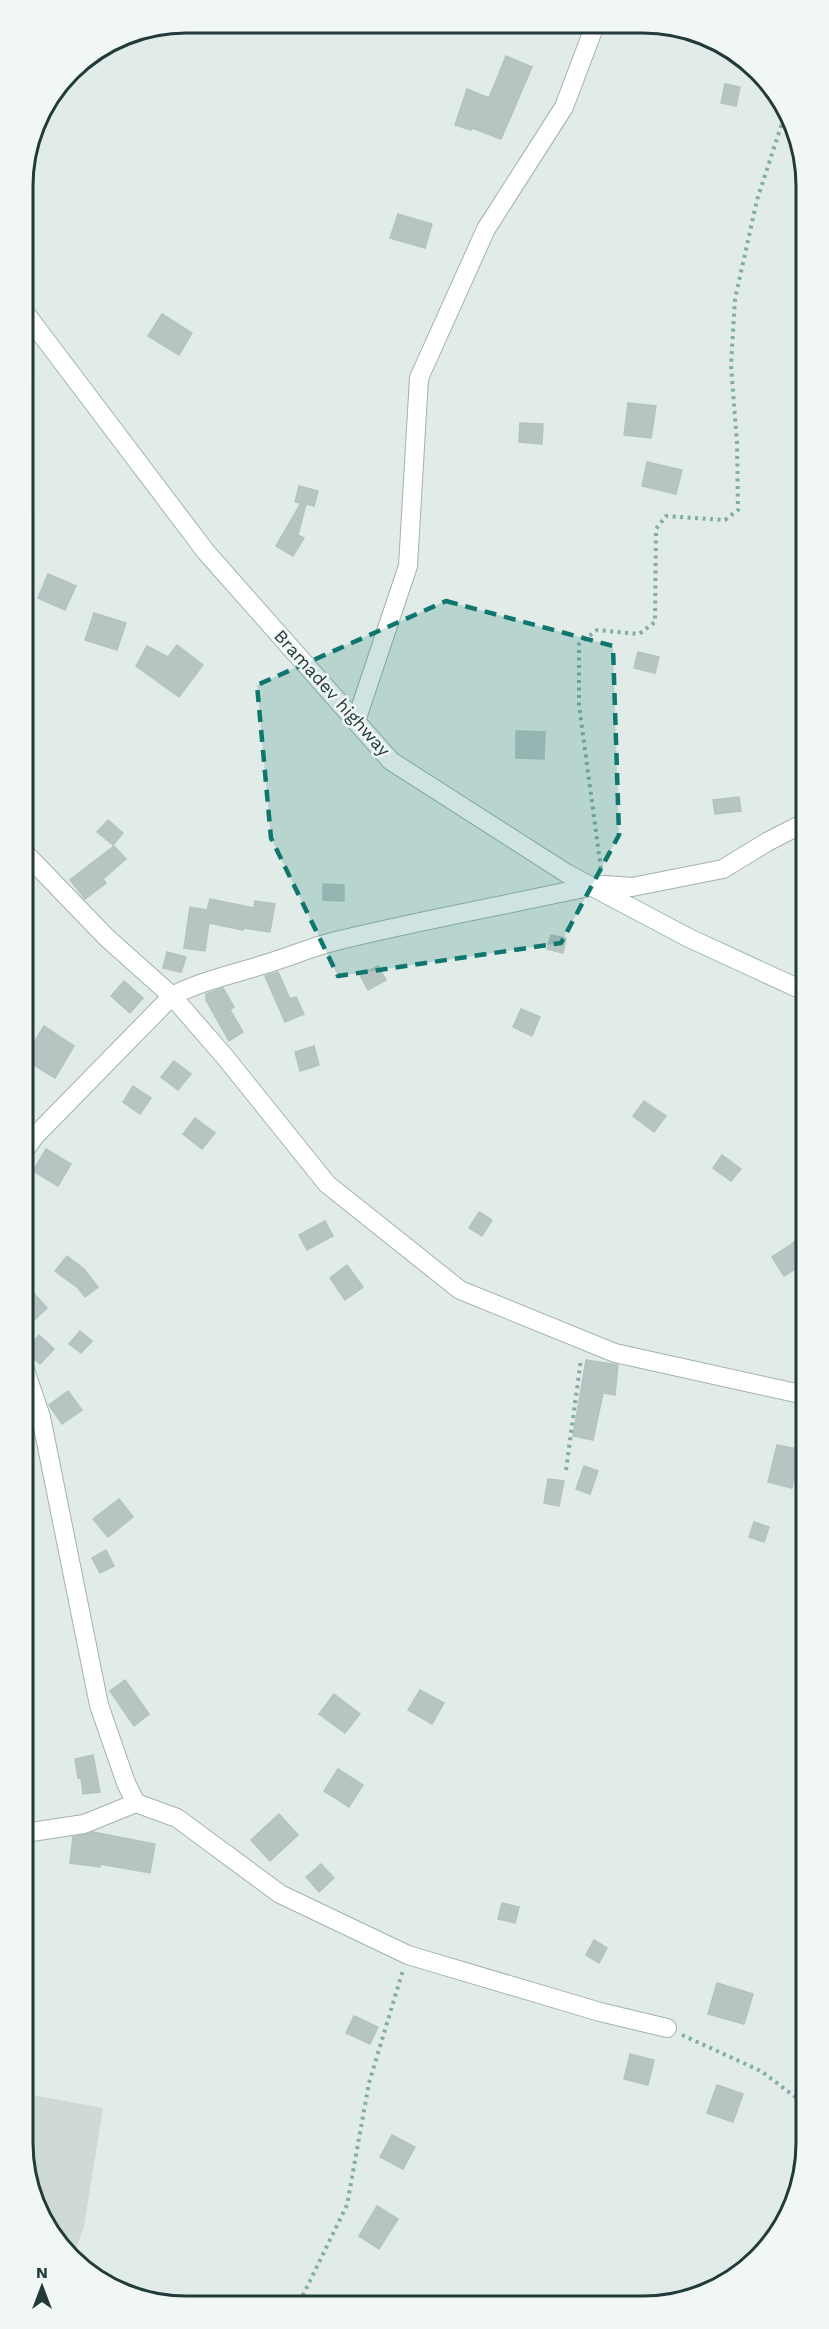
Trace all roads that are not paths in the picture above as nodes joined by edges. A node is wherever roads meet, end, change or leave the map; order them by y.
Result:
1 (592, 33) edge
2 (33, 323) edge
3 (356, 721) junction
4 (796, 827) edge
5 (33, 861) edge
6 (598, 885) junction
7 (796, 987) edge
8 (172, 996) junction
9 (33, 1139) edge
10 (796, 1393) edge
11 (33, 1394) edge
12 (136, 1803) junction
13 (33, 1832) edge
14 (667, 2028) road end

1 - 3 street
2 - 3 street, Bramadev highway
3 - 6 street, Bramadev highway
4 - 6 street
5 - 8 street
6 - 7 street, Bramadev highway
6 - 8 street
8 - 9 street
8 - 10 street
11 - 12 street
12 - 13 street
12 - 14 street

